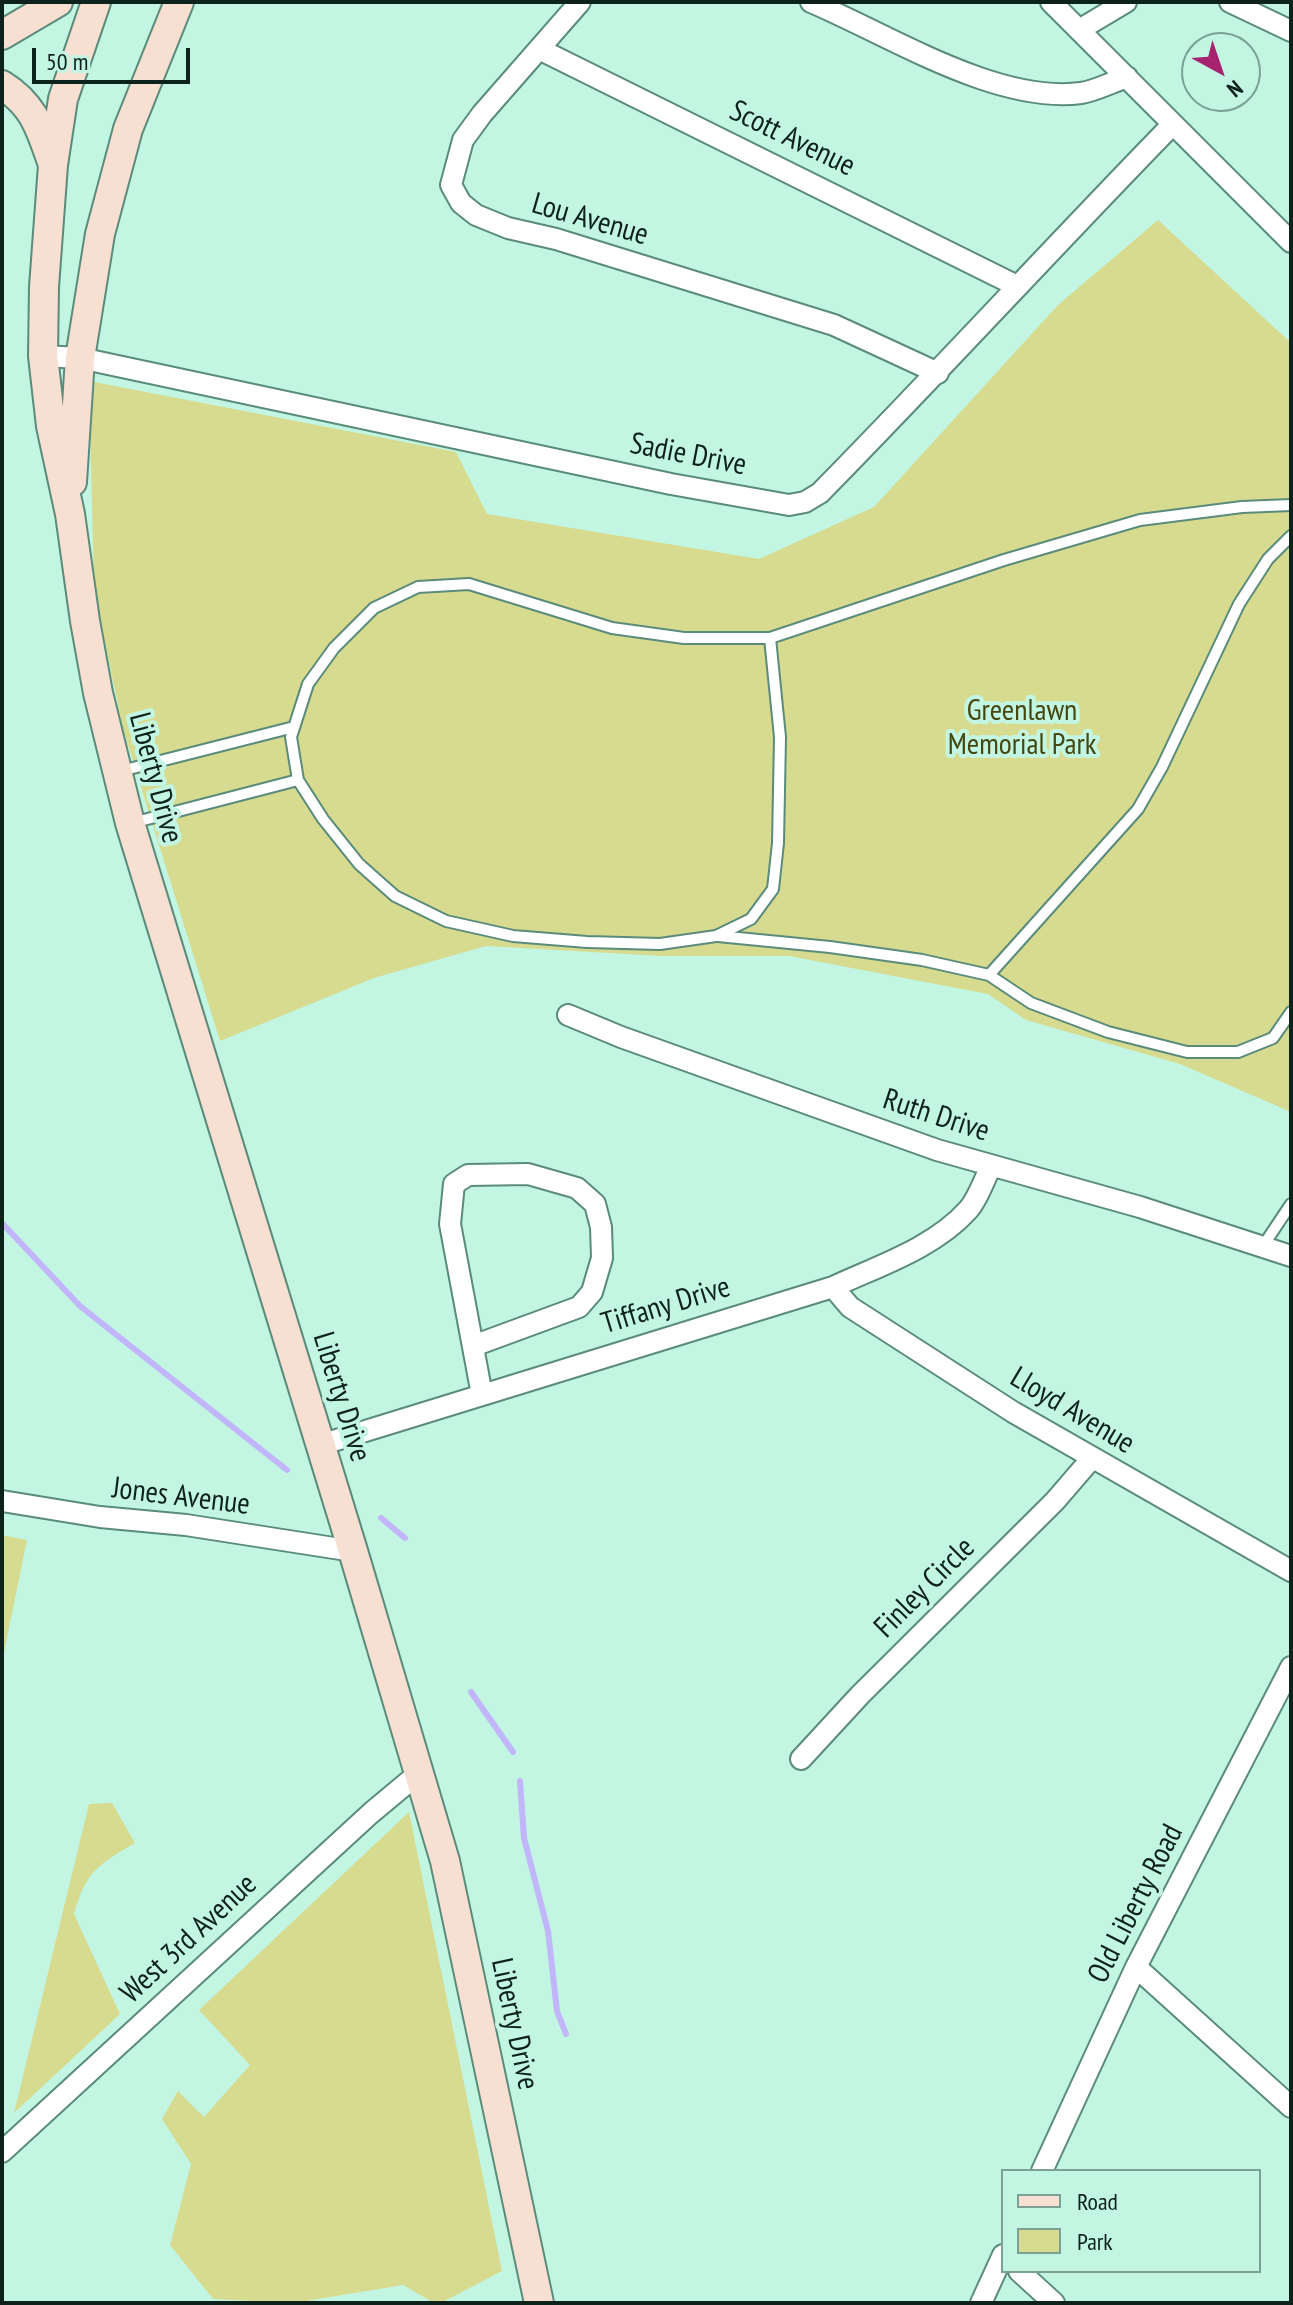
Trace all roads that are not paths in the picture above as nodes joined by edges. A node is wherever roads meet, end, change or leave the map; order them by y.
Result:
1 (58, 2) edge
2 (96, 2) edge
3 (179, 2) edge
4 (580, 2) edge
5 (811, 2) edge
6 (1051, 2) edge
7 (1126, 2) edge
8 (1230, 2) edge
9 (1079, 30) junction
10 (1291, 31) edge
11 (2, 35) edge
12 (539, 49) junction
13 (1127, 77) junction
14 (2, 85) edge
15 (1173, 124) junction
16 (53, 165) junction
17 (1291, 242) edge
18 (1017, 286) junction
19 (43, 356) junction
20 (80, 358) junction
21 (938, 373) junction
22 (1291, 505) edge
23 (70, 514) junction
24 (1291, 536) edge
25 (770, 638) junction
26 (294, 727) junction
27 (115, 773) junction
28 (298, 780) junction
29 (130, 823) junction
30 (716, 936) junction
31 (989, 975) junction
32 (1291, 1012) edge
33 (568, 1015) dead end
34 (991, 1166) junction
35 (1291, 1204) edge
36 (1268, 1238) junction
37 (1291, 1256) edge
38 (833, 1287) junction
39 (473, 1346) junction
40 (482, 1395) junction
41 (320, 1445) junction
42 (1092, 1458) junction
43 (2, 1501) edge
44 (353, 1551) junction
45 (1291, 1571) edge
46 (1291, 1667) edge
47 (801, 1759) dead end
48 (419, 1773) junction
49 (1136, 1967) junction
50 (1291, 2107) edge
51 (2, 2152) edge
52 (1043, 2169) edge
53 (1001, 2260) edge
54 (1021, 2273) edge
55 (539, 2303) edge
56 (981, 2303) edge
57 (1054, 2303) edge

1 - 11 main road
2 - 16 main road, Liberty Drive
3 - 20 main road, Liberty Drive
4 - 12 street, Lou Avenue
5 - 13 street
6 - 9 street
7 - 9 street
8 - 10 street
9 - 13 street
12 - 18 street, Scott Avenue
12 - 21 street, Lou Avenue
13 - 15 street
14 - 16 main road
15 - 17 street
15 - 18 street, Sadie Drive
16 - 19 main road, Liberty Drive
18 - 21 street, Sadie Drive
19 - 20 street, Sadie Drive
19 - 23 main road, Liberty Drive
20 - 21 street, Sadie Drive
20 - 23 main road, Liberty Drive
22 - 25 lane
23 - 27 main road, Liberty Drive
24 - 31 lane
25 - 26 lane
25 - 30 lane
26 - 27 lane
26 - 28 lane
27 - 29 main road, Liberty Drive
28 - 29 lane
28 - 30 lane
29 - 41 main road, Liberty Drive
30 - 31 lane
31 - 32 lane
33 - 34 street, Ruth Drive
34 - 36 street, Ruth Drive
34 - 38 street, Tiffany Drive
35 - 36 lane
36 - 37 street, Ruth Drive
38 - 40 street, Tiffany Drive
38 - 42 street, Lloyd Avenue
39 - 39 street
39 - 40 street
40 - 41 street, Tiffany Drive
41 - 44 main road, Liberty Drive
42 - 45 street, Lloyd Avenue
42 - 47 street, Finley Circle
43 - 44 street, Jones Avenue
44 - 48 main road, Liberty Drive
46 - 49 street, Old Liberty Road
48 - 51 street, West 3rd Avenue
48 - 55 main road, Liberty Drive
49 - 50 street
49 - 52 street, Old Liberty Road
53 - 56 street
54 - 57 street

